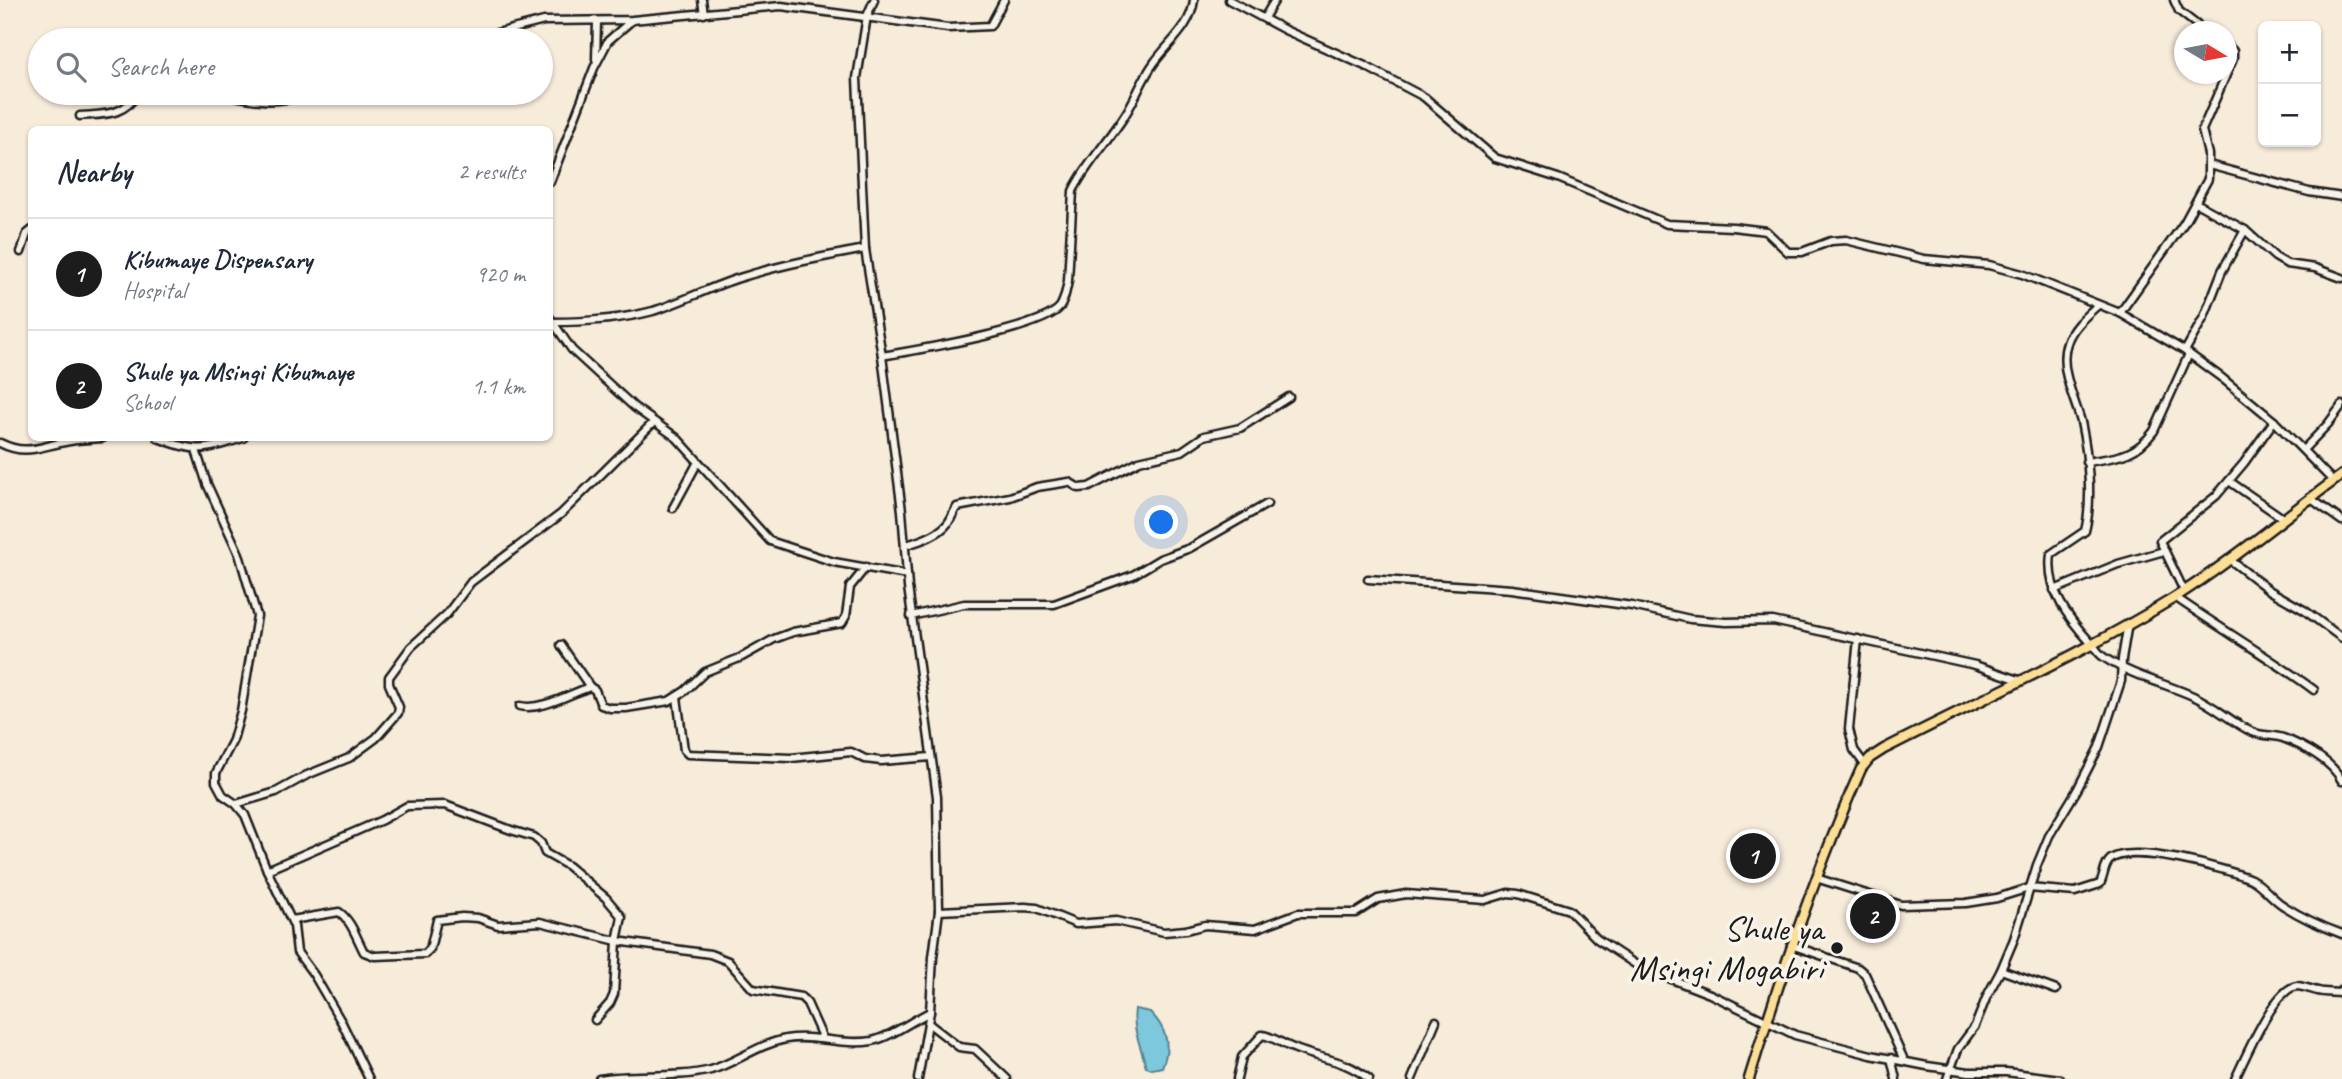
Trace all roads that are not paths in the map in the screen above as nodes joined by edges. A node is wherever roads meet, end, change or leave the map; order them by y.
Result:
1 (702, 0) edge
2 (874, 0) edge
3 (1004, 0) edge
4 (1194, 0) edge
5 (1229, 0) edge
6 (1275, 0) edge
7 (2174, 0) edge
8 (705, 14) junction
9 (867, 16) junction
10 (1264, 18) junction
11 (632, 20) junction
12 (2192, 21) edge
13 (597, 22) junction
14 (522, 28) edge
15 (594, 68) junction
16 (2222, 84) edge
17 (129, 105) edge
18 (80, 116) dead end
19 (2209, 165) junction
20 (553, 174) edge
21 (2342, 197) edge
22 (2196, 203) junction
23 (2245, 230) junction
24 (28, 233) edge
25 (865, 249) junction
26 (21, 252) dead end
27 (2342, 278) edge
28 (2098, 305) junction
29 (2120, 313) junction
30 (553, 320) edge
31 (553, 324) edge
32 (2187, 353) junction
33 (882, 356) junction
34 (1289, 397) dead end
35 (2342, 405) edge
36 (2274, 421) junction
37 (654, 422) junction
38 (69, 441) edge
39 (168, 441) edge
40 (233, 441) edge
41 (0, 443) edge
42 (196, 450) junction
43 (2303, 450) junction
44 (698, 462) junction
45 (2086, 462) junction
46 (2342, 475) edge
47 (2229, 481) junction
48 (2333, 481) junction
49 (2310, 498) junction
50 (1267, 505) dead end
51 (673, 508) dead end
52 (2284, 519) junction
53 (2342, 521) edge
54 (906, 545) junction
55 (2164, 551) junction
56 (2229, 559) junction
57 (866, 567) junction
58 (907, 575) junction
59 (1368, 579) dead end
60 (2054, 590) junction
61 (2184, 591) junction
62 (2175, 597) junction
63 (911, 616) junction
64 (2128, 624) junction
65 (2342, 638) edge
66 (1858, 639) junction
67 (561, 645) dead end
68 (2093, 645) junction
69 (2122, 668) junction
70 (2020, 680) junction
71 (590, 687) junction
72 (2314, 690) dead end
73 (677, 697) junction
74 (520, 706) dead end
75 (931, 757) junction
76 (1865, 765) junction
77 (2342, 781) edge
78 (236, 804) junction
79 (267, 870) junction
80 (1816, 878) junction
81 (2029, 888) junction
82 (939, 911) junction
83 (292, 920) junction
84 (2342, 934) edge
85 (617, 941) junction
86 (1791, 945) junction
87 (2001, 970) junction
88 (2342, 989) edge
89 (2056, 990) dead end
90 (930, 1012) junction
91 (595, 1020) dead end
92 (1436, 1021) dead end
93 (928, 1023) junction
94 (1766, 1023) junction
95 (823, 1038) junction
96 (1891, 1058) junction
97 (1904, 1060) junction
98 (1951, 1068) junction
99 (369, 1079) edge
100 (599, 1079) edge
101 (918, 1079) edge
102 (1007, 1079) edge
103 (1237, 1079) edge
104 (1369, 1079) edge
105 (1412, 1079) edge
106 (1749, 1079) edge
107 (1896, 1079) edge
108 (1947, 1079) edge
109 (2060, 1079) edge
110 (2235, 1079) edge

1 - 8 street
2 - 9 street
3 - 9 street
4 - 33 street
5 - 10 street
6 - 10 street
7 - 12 street
8 - 9 street
8 - 11 street
9 - 25 street
10 - 28 street
11 - 13 street
11 - 15 street
13 - 14 street
13 - 15 street
15 - 20 street
16 - 19 street
17 - 18 street
19 - 21 street
19 - 22 street
22 - 23 street
22 - 29 street
23 - 27 street
23 - 32 street
24 - 26 street
25 - 30 street
25 - 33 street
28 - 29 street
28 - 45 street
29 - 32 street
31 - 37 street
32 - 36 street
32 - 45 street
33 - 54 street
34 - 54 street
35 - 43 street
36 - 43 street
36 - 47 street
37 - 44 street
37 - 78 street
38 - 41 street
39 - 42 street
40 - 42 street
42 - 78 street
43 - 48 street
44 - 51 street
44 - 57 street
45 - 60 street
46 - 48 main road
47 - 52 street
47 - 55 street
48 - 49 main road
49 - 52 main road
49 - 53 street
50 - 63 street
52 - 56 main road
54 - 58 street
55 - 60 street
55 - 61 street
56 - 61 main road
56 - 65 street
57 - 58 street
57 - 73 street
58 - 63 street
59 - 66 street
60 - 68 street
61 - 62 main road
62 - 64 main road
62 - 72 street
63 - 75 street
64 - 68 main road
64 - 69 street
66 - 70 street
66 - 76 street
67 - 71 street
68 - 69 street
68 - 70 main road
69 - 77 street
69 - 81 street
70 - 76 main road
71 - 73 street
71 - 74 street
73 - 75 street
75 - 82 street
76 - 80 main road
78 - 79 street
79 - 83 street
79 - 85 street
80 - 81 street
80 - 86 main road
81 - 84 street
81 - 87 street
82 - 90 street
82 - 94 street
83 - 85 street
83 - 99 street
85 - 91 street
85 - 95 street
86 - 94 main road
86 - 97 street
87 - 89 street
87 - 98 street
88 - 110 street
90 - 93 street
90 - 95 street
92 - 105 street
93 - 101 street
93 - 102 street
94 - 96 street
94 - 106 main road
95 - 100 street
96 - 97 street
96 - 107 street
97 - 98 street
98 - 108 street
98 - 109 street
103 - 104 street

